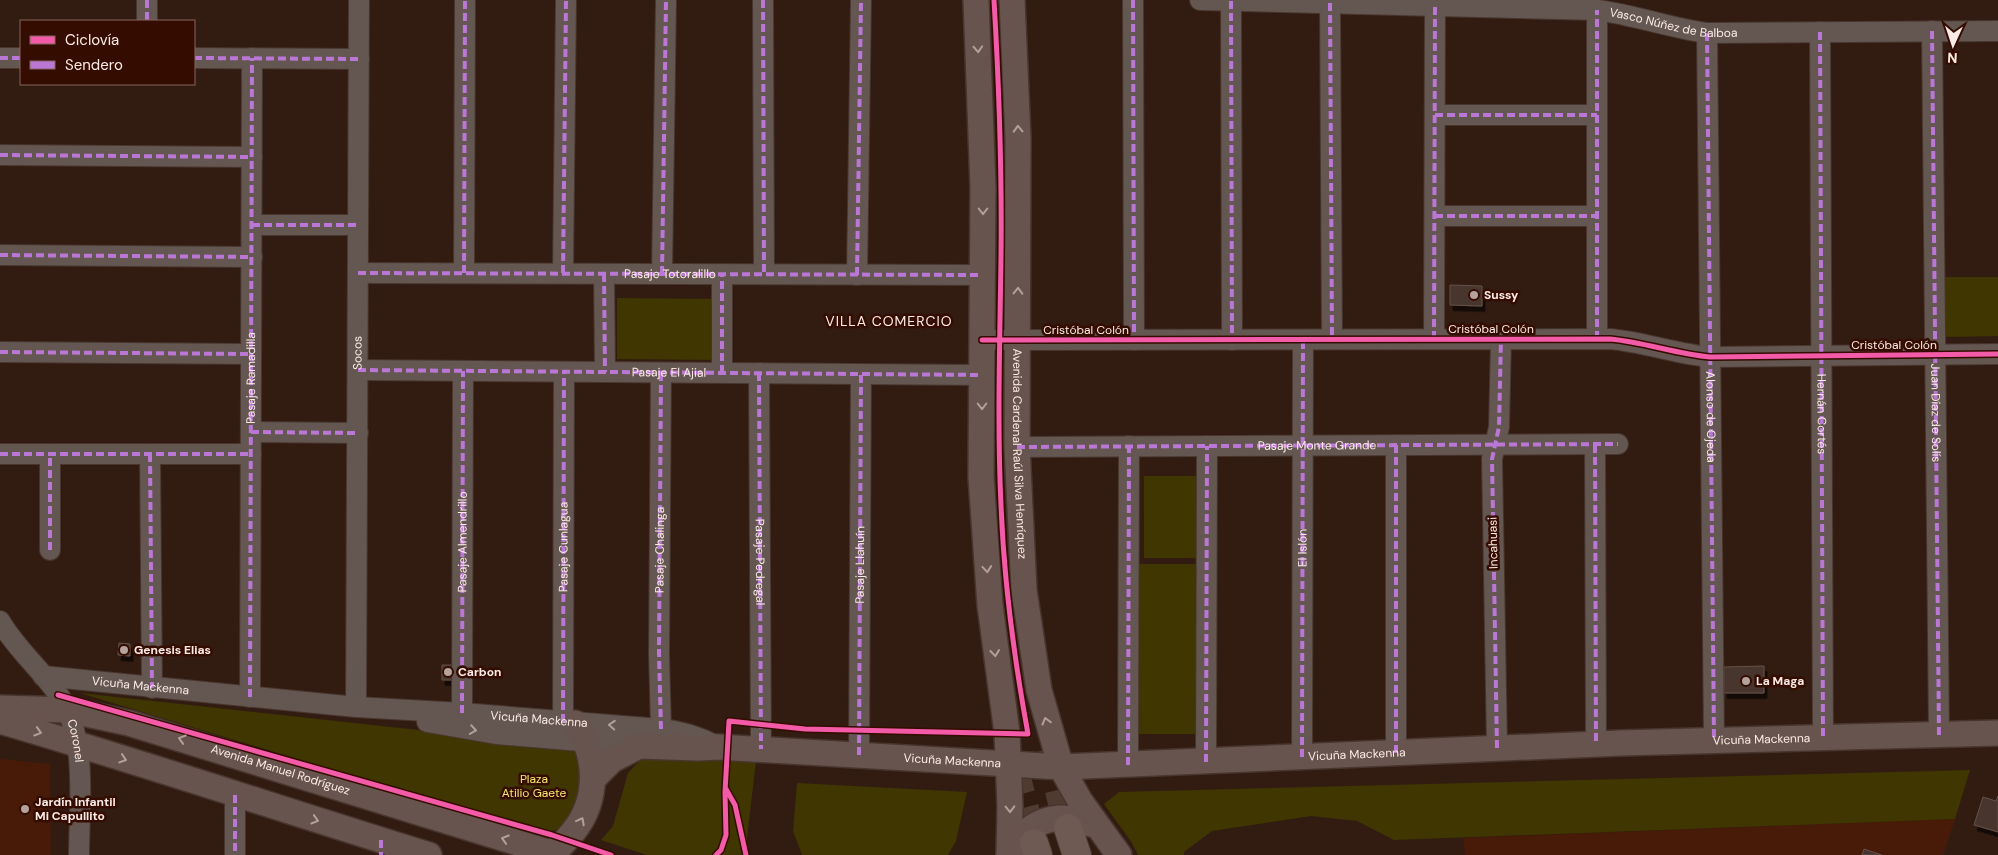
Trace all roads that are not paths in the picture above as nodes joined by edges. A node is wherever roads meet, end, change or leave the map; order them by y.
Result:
1 (147, 0) edge
2 (359, 0) edge
3 (465, 0) edge
4 (566, 0) edge
5 (666, 0) edge
6 (763, 0) edge
7 (861, 0) edge
8 (976, 0) edge
9 (1012, 0) edge
10 (1133, 0) edge
11 (1200, 0) edge
12 (1231, 1) edge
13 (1330, 3) junction
14 (1435, 6) junction
15 (1598, 10) junction
16 (147, 20) edge
17 (1932, 31) junction
18 (1998, 31) edge
19 (1820, 32) junction
20 (1707, 33) junction
21 (0, 58) edge
22 (20, 58) edge
23 (195, 58) edge
24 (252, 58) junction
25 (359, 59) junction
26 (1435, 114) junction
27 (1597, 115) junction
28 (0, 155) edge
29 (252, 156) junction
30 (1435, 216) junction
31 (1597, 216) junction
32 (252, 224) junction
33 (358, 225) junction
34 (0, 255) edge
35 (252, 256) junction
36 (358, 273) junction
37 (464, 273) junction
38 (563, 274) junction
39 (604, 274) junction
40 (662, 274) junction
41 (722, 274) junction
42 (764, 274) junction
43 (857, 275) junction
44 (982, 275) junction
45 (1501, 339) junction
46 (1597, 339) junction
47 (982, 340) junction
48 (1017, 340) junction
49 (1134, 340) junction
50 (1232, 340) junction
51 (1302, 340) junction
52 (1332, 340) junction
53 (1434, 340) junction
54 (0, 352) edge
55 (251, 354) junction
56 (1998, 354) edge
57 (1821, 355) junction
58 (1935, 355) junction
59 (1710, 357) junction
60 (358, 370) junction
61 (463, 371) junction
62 (564, 372) junction
63 (605, 372) junction
64 (661, 373) junction
65 (722, 373) junction
66 (759, 373) junction
67 (861, 374) junction
68 (982, 375) junction
69 (251, 432) junction
70 (358, 433) junction
71 (1595, 444) junction
72 (1618, 444) dead end
73 (1396, 445) junction
74 (1496, 445) junction
75 (1129, 446) junction
76 (1207, 446) junction
77 (1302, 446) junction
78 (1017, 447) junction
79 (0, 454) edge
80 (50, 454) junction
81 (150, 454) junction
82 (251, 454) junction
83 (50, 550) dead end
84 (0, 621) edge
85 (43, 676) junction
86 (152, 688) junction
87 (250, 697) junction
88 (356, 707) junction
89 (0, 708) edge
90 (68, 710) junction
91 (462, 713) junction
92 (0, 721) edge
93 (575, 729) junction
94 (661, 729) junction
95 (1998, 733) edge
96 (1939, 734) junction
97 (1823, 738) junction
98 (1714, 740) junction
99 (77, 743) junction
100 (1596, 744) junction
101 (639, 746) junction
102 (718, 747) junction
103 (1497, 748) junction
104 (761, 749) junction
105 (1396, 753) junction
106 (859, 755) junction
107 (1302, 758) junction
108 (1206, 762) junction
109 (1008, 763) junction
110 (1128, 765) junction
111 (1060, 767) junction
112 (593, 779) junction
113 (235, 795) junction
114 (1096, 825) junction
115 (1068, 828) tunnel mouth
116 (381, 848) edge
117 (552, 854) edge
118 (79, 855) edge
119 (235, 855) edge
120 (429, 855) edge
121 (1009, 855) edge
122 (1077, 855) edge
123 (1119, 855) edge

1 - 16 street
2 - 25 street, Socos
3 - 37 street
4 - 38 street
5 - 40 street
6 - 42 street
7 - 43 street
8 -> 44 main road
48 -> 9 main road, Avenida Cardenal Raúl Silva Henríquez
10 - 49 street
11 - 12 street, Vasco Núñez de Balboa
12 - 13 street, Vasco Núñez de Balboa
12 - 50 street
13 - 14 street, Vasco Núñez de Balboa
13 - 52 street
14 - 15 street, Vasco Núñez de Balboa
14 - 26 street
15 - 20 street, Vasco Núñez de Balboa
15 - 27 street
17 - 18 street, Vasco Núñez de Balboa
17 - 19 street, Vasco Núñez de Balboa
17 - 58 street, Juan Díaz de Solís
19 - 20 street, Vasco Núñez de Balboa
19 - 57 street, Hernán Cortés
20 - 59 street, Alonso de Ojeda
21 - 22 street
23 - 24 street
24 - 25 street
24 - 29 street, Pasaje Ramadilla
25 - 33 street, Socos
26 - 27 street
26 - 30 street
27 - 31 street
28 - 29 street
29 - 32 street, Pasaje Ramadilla
30 - 31 street
30 - 53 street
31 - 46 street
32 - 33 street
32 - 35 street, Pasaje Ramadilla
33 - 36 street, Socos
34 - 35 street
35 - 55 street, Pasaje Ramadilla
36 - 37 street, Pasaje Totoralillo
36 - 60 street, Socos
37 - 38 street, Pasaje Totoralillo
38 - 39 street, Pasaje Totoralillo
39 - 40 street, Pasaje Totoralillo
39 - 63 street
40 - 41 street, Pasaje Totoralillo
41 - 42 street, Pasaje Totoralillo
41 - 65 street
42 - 43 street, Pasaje Totoralillo
43 - 44 street, Pasaje Totoralillo
44 - 47 main road
45 - 46 street, Cristóbal Colón
45 - 53 street, Cristóbal Colón
45 - 74 street, Incahuasi
46 - 59 street, Cristóbal Colón
47 - 48 street, Cristóbal Colón
47 - 68 main road
48 - 49 street, Cristóbal Colón
48 - 78 main road, Avenida Cardenal Raúl Silva Henríquez
49 - 50 street, Cristóbal Colón
50 - 51 street, Cristóbal Colón
51 - 52 street, Cristóbal Colón
51 - 77 street, El Islón
52 - 53 street, Cristóbal Colón
54 - 55 street
55 - 69 street, Pasaje Ramadilla
56 - 58 street, Cristóbal Colón
57 - 58 street, Cristóbal Colón
57 - 59 street, Cristóbal Colón
57 - 97 street, Hernán Cortés
58 - 96 street, Juan Díaz de Solís
59 - 98 street, Alonso de Ojeda
60 - 61 street, Pasaje El Ajial
60 - 70 street, Socos
61 - 62 street, Pasaje El Ajial
61 - 91 street, Pasaje Almendrillo
62 - 63 street, Pasaje El Ajial
62 - 93 street, Pasaje Cunlagua
63 - 64 street, Pasaje El Ajial
64 - 65 street, Pasaje El Ajial
64 - 94 street, Pasaje Chalinga
65 - 66 street, Pasaje El Ajial
66 - 67 street, Pasaje El Ajial
66 - 104 street, Pasaje Pedregal
67 - 68 street, Pasaje El Ajial
67 - 106 street, Pasaje Llahuín
68 -> 109 main road
69 - 70 street
69 - 82 street, Pasaje Ramadilla
70 - 88 street, Socos
71 - 72 street, Pasaje Monte Grande
71 - 74 street, Pasaje Monte Grande
71 - 100 street
73 - 74 street, Pasaje Monte Grande
73 - 77 street, Pasaje Monte Grande
73 - 105 street
74 - 103 street, Incahuasi
75 - 76 street, Pasaje Monte Grande
75 - 78 street, Pasaje Monte Grande
75 - 110 street
76 - 77 street, Pasaje Monte Grande
76 - 108 street
77 - 107 street, El Islón
111 -> 78 main road, Avenida Cardenal Raúl Silva Henríquez
79 - 80 street
80 - 81 street
80 - 83 street
81 - 82 street
81 - 86 street
82 - 87 street, Pasaje Ramadilla
84 - 85 street, Coronel
85 - 86 street, Vicuña Mackenna
85 - 90 street, Coronel
86 - 87 street, Vicuña Mackenna
87 - 88 street, Vicuña Mackenna
88 - 91 street, Vicuña Mackenna
88 -> 93 street, Vicuña Mackenna
89 - 90 main road, Avenida Manuel Rodríguez
90 - 99 street, Coronel
117 -> 90 main road, Avenida Manuel Rodríguez
91 - 93 street, Vicuña Mackenna
92 -> 99 main road
94 -> 93 street, Vicuña Mackenna
93 - 101 street, Vicuña Mackenna
93 - 112 main road
94 - 102 street, Vicuña Mackenna
95 - 96 main road, Vicuña Mackenna
96 - 97 main road, Vicuña Mackenna
97 - 98 main road, Vicuña Mackenna
98 - 100 main road, Vicuña Mackenna
99 -> 113 main road
99 - 118 street, Coronel
100 - 103 main road, Vicuña Mackenna
101 - 102 main road, Vicuña Mackenna
101 - 112 main road
102 - 104 main road, Vicuña Mackenna
103 - 105 main road, Vicuña Mackenna
104 - 106 main road, Vicuña Mackenna
105 - 107 main road, Vicuña Mackenna
106 - 109 main road, Vicuña Mackenna
107 - 108 main road, Vicuña Mackenna
108 - 110 main road, Vicuña Mackenna
109 - 111 main road, Vicuña Mackenna
109 -> 121 main road
110 - 111 main road, Vicuña Mackenna
111 - 114 main road, Avenida Cardenal Raúl Silva Henríquez
117 -> 112 main road
113 -> 116 main road
113 - 119 street
114 - 121 main road
114 - 123 main road, Avenida Cardenal Raúl Silva Henríquez
115 - 122 highway
116 - 120 main road

